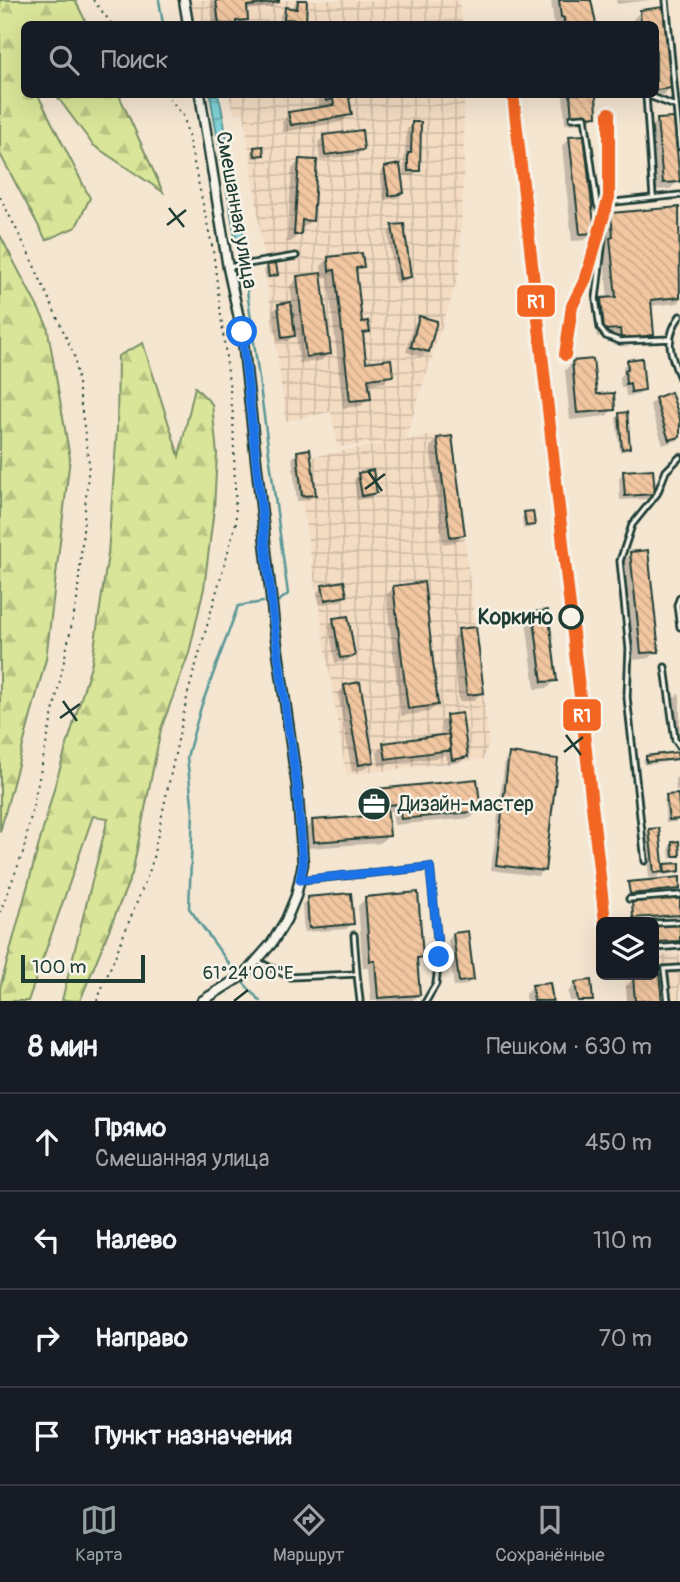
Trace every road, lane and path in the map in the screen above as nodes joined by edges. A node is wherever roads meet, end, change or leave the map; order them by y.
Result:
1 (93, 0) edge
2 (184, 0) edge
3 (666, 0) edge
4 (110, 21) edge
5 (188, 21) edge
6 (169, 98) edge
7 (201, 98) edge
8 (645, 98) edge
9 (653, 98) edge
10 (676, 106) junction
11 (572, 118) dead end
12 (680, 147) edge
13 (680, 195) edge
14 (0, 197) edge
15 (653, 197) junction
16 (597, 204) junction
17 (296, 256) dead end
18 (228, 268) junction
19 (680, 316) edge
20 (671, 339) junction
21 (680, 378) edge
22 (680, 457) edge
23 (680, 597) edge
24 (680, 627) edge
25 (665, 667) dead end
26 (680, 747) edge
27 (645, 860) dead end
28 (300, 880) junction
29 (680, 895) edge
30 (629, 899) dead end
31 (0, 912) edge
32 (680, 922) edge
33 (659, 923) edge
34 (354, 934) dead end
35 (680, 946) edge
36 (659, 948) edge
37 (257, 961) junction
38 (680, 968) edge
39 (357, 974) junction
40 (97, 1001) edge
41 (202, 1001) edge
42 (360, 1001) edge
43 (425, 1001) edge
44 (668, 1001) edge

1 - 4 path
2 - 5 street
3 - 10 lane
6 - 40 path
7 - 18 street, Смешанная улица
8 - 15 lane
9 - 10 lane
10 - 12 lane
11 - 16 lane
13 - 15 lane
14 - 31 path
15 - 16 lane
16 - 20 lane
17 - 18 lane
18 - 28 street, Смешанная улица
19 - 20 lane
20 - 21 lane
22 - 27 lane
23 - 24 lane
25 - 26 lane
28 - 37 street, Смешанная улица
28 - 43 lane
29 - 30 lane
32 - 33 lane
34 - 39 lane
35 - 36 lane
37 - 39 lane
37 - 41 street, Смешанная улица
38 - 44 lane
39 - 42 lane

